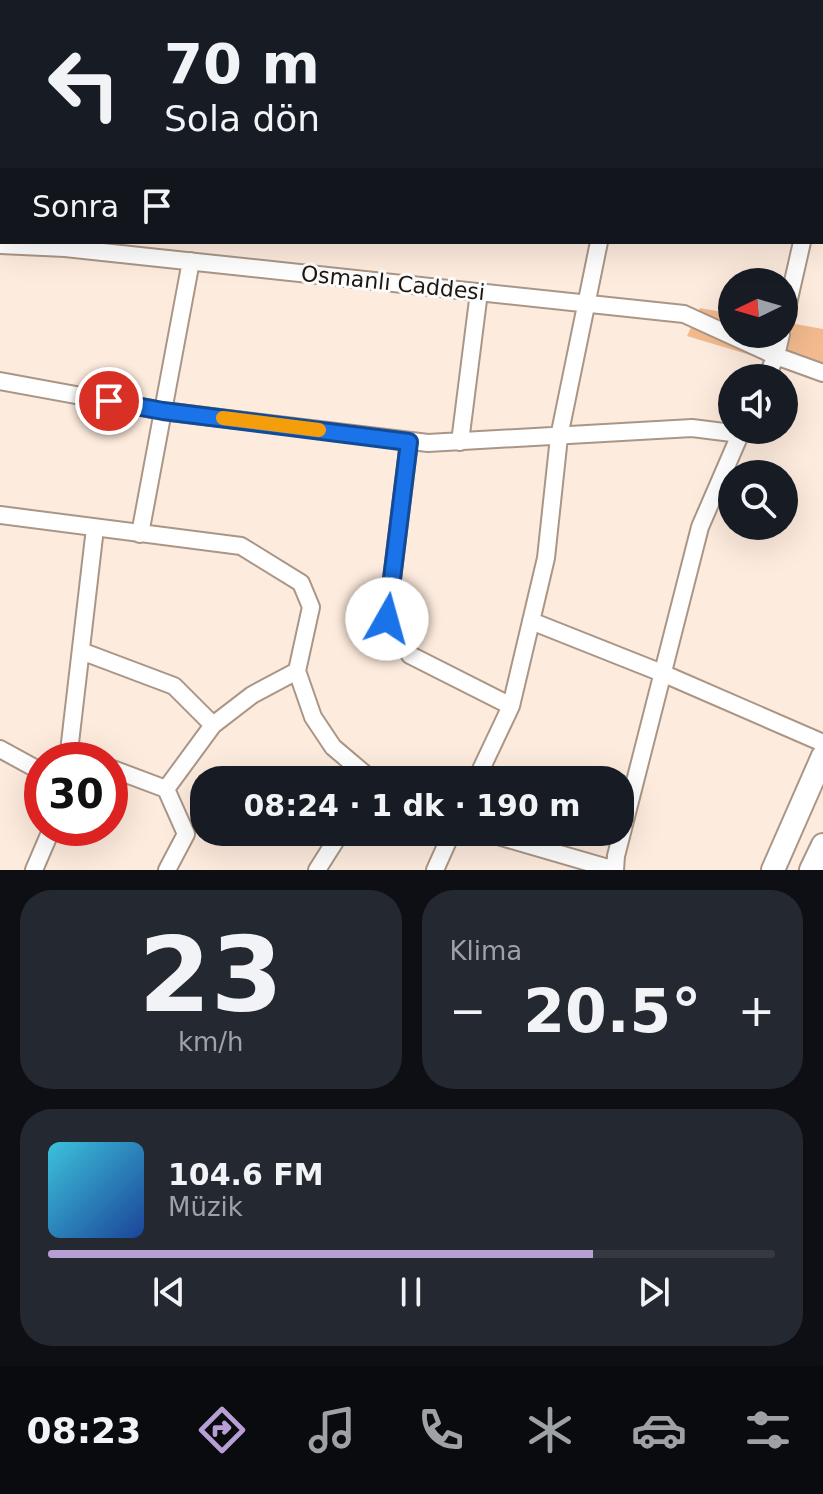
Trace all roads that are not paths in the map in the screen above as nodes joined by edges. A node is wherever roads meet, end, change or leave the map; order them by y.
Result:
1 (3, 244) edge
2 (599, 244) edge
3 (800, 244) edge
4 (191, 261) junction
5 (795, 268) edge
6 (479, 292) junction
7 (585, 304) junction
8 (778, 348) edge
9 (776, 356) junction
10 (772, 364) edge
11 (823, 373) edge
12 (0, 381) edge
13 (163, 411) junction
14 (718, 430) edge
15 (559, 437) junction
16 (409, 442) junction
17 (460, 442) junction
18 (736, 444) edge
19 (0, 515) edge
20 (95, 528) junction
21 (140, 534) junction
22 (531, 621) junction
23 (81, 651) junction
24 (297, 671) junction
25 (662, 673) junction
26 (511, 706) junction
27 (213, 725) junction
28 (70, 742) edge
29 (823, 743) edge
30 (0, 749) edge
31 (823, 756) edge
32 (24, 762) edge
33 (355, 766) edge
34 (483, 766) edge
35 (128, 775) edge
36 (634, 784) edge
37 (166, 789) junction
38 (823, 845) edge
39 (44, 846) edge
40 (332, 846) edge
41 (446, 846) edge
42 (532, 846) edge
43 (619, 846) edge
44 (34, 870) edge
45 (167, 870) edge
46 (317, 870) edge
47 (435, 870) edge
48 (773, 870) edge
49 (811, 870) edge

1 - 4 street, Osmanlı Caddesi
2 - 7 street
3 - 5 street
4 - 6 street, Osmanlı Caddesi
4 - 13 street
6 - 7 street, Osmanlı Caddesi
6 - 17 street
7 - 9 street, Osmanlı Caddesi
7 - 15 street
8 - 9 street
9 - 10 street
9 - 11 street, Osmanlı Caddesi
12 - 13 street
13 - 16 street
13 - 21 street
14 - 15 street
15 - 17 street
15 - 22 street
16 - 17 street
16 - 26 street
18 - 25 street
19 - 20 street
20 - 21 street
20 - 23 street
21 - 24 street
22 - 25 street
22 - 26 street
23 - 27 street
23 - 28 street
24 - 27 street
24 - 33 street
25 - 29 street
25 - 36 street
26 - 34 street
27 - 37 street
30 - 32 street
31 - 48 main road
35 - 37 street
37 - 45 street
38 - 49 main road
39 - 44 street
40 - 46 street
41 - 47 street
42 - 43 street

